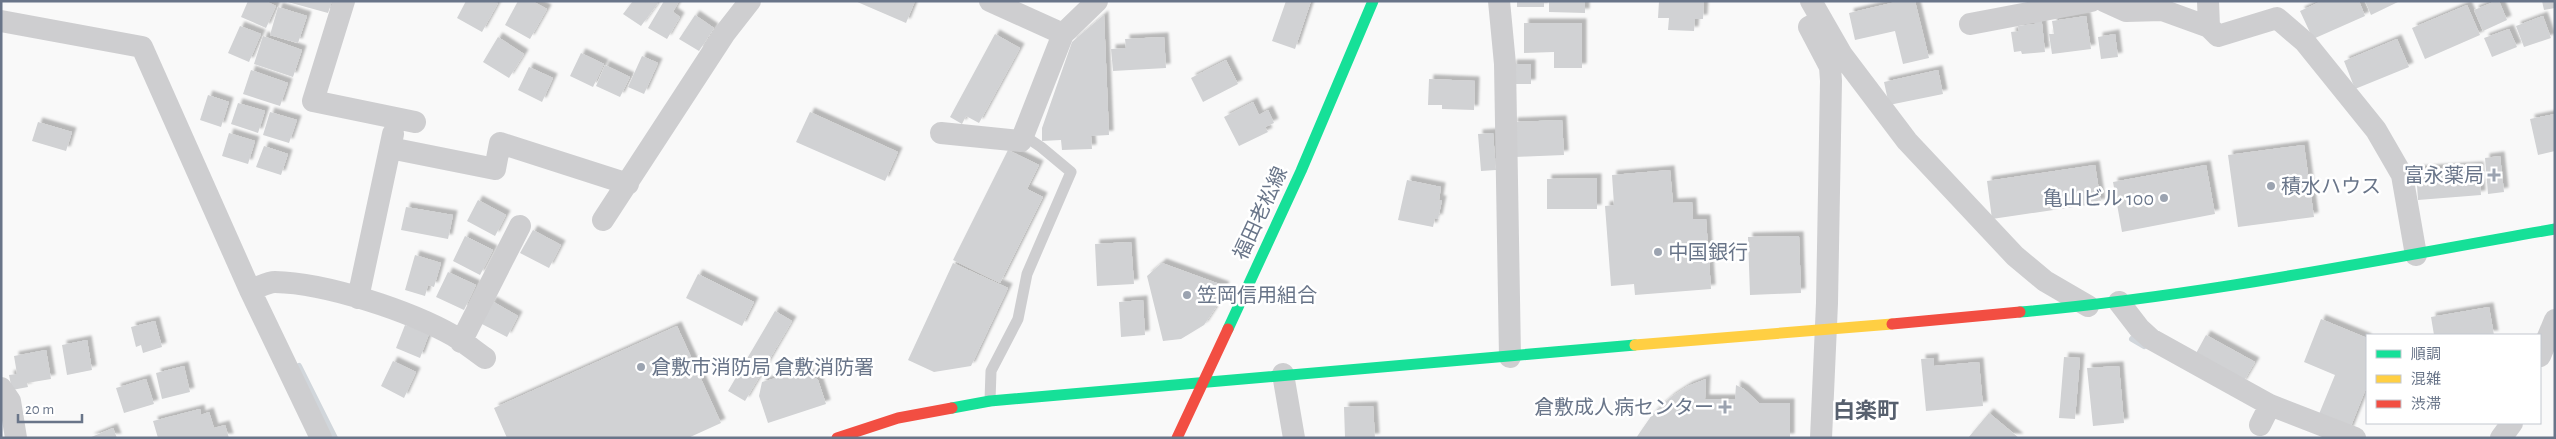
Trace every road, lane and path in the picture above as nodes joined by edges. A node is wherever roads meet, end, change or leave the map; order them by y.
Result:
1 (344, 1) edge
2 (750, 1) edge
3 (990, 1) edge
4 (1097, 1) edge
5 (1373, 1) edge
6 (1499, 1) edge
7 (2091, 1) edge
8 (2104, 1) edge
9 (2208, 1) edge
10 (1817, 11) edge
11 (1, 21) edge
12 (1970, 24) dead end
13 (2209, 28) junction
14 (1063, 34) junction
15 (1860, 91) junction
16 (1830, 98) junction
17 (941, 133) dead end
18 (1023, 135) junction
19 (390, 148) junction
20 (628, 184) junction
21 (603, 220) dead end
22 (520, 226) dead end
23 (2555, 229) edge
24 (2416, 255) junction
25 (250, 290) junction
26 (358, 298) junction
27 (2119, 302) junction
28 (2088, 306) junction
29 (2555, 320) edge
30 (1826, 330) junction
31 (461, 342) junction
32 (2541, 354) edge
33 (1510, 357) junction
34 (485, 358) dead end
35 (1283, 374) junction
36 (1202, 381) junction
37 (1, 388) edge
38 (990, 401) junction
39 (2270, 405) junction
40 (2511, 424) edge
41 (2260, 425) dead end
42 (16, 438) edge
43 (321, 438) edge
44 (837, 438) edge
45 (1177, 438) edge
46 (1294, 438) edge
47 (1821, 438) edge
48 (2355, 438) edge
49 (2501, 438) edge

1 - 19 street
2 - 20 street
3 - 14 street
4 - 14 street
5 - 36 street, 福田老松線
6 - 33 street
7 - 12 street
8 - 13 street
9 - 13 street
10 - 15 street
10 - 16 street
11 - 25 street
13 - 24 street
14 - 18 street
15 - 16 street
15 - 28 street
16 - 30 street
17 - 18 street
18 - 38 lane
19 - 20 street
19 - 26 street
20 - 21 street
22 - 31 street
23 - 24 street
24 - 27 street
25 - 26 street
25 - 43 street
26 - 31 street
27 - 28 street
27 - 39 street
28 - 30 street
29 - 32 street
30 - 33 street
30 - 47 street
31 - 34 street
33 - 35 street
35 - 36 street
35 - 46 street
36 - 38 street
36 - 45 street, 福田老松線
37 - 42 street
38 - 44 street
39 - 41 street
39 - 48 street
40 - 49 street

